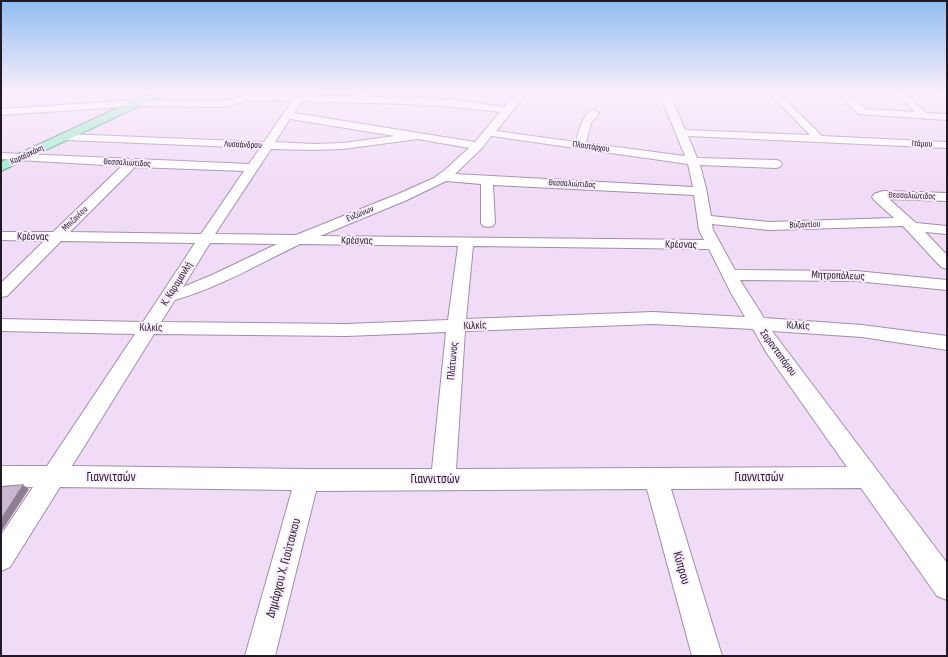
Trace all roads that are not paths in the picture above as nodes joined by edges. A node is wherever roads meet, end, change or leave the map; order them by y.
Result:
1 (97, 123) edge
2 (282, 123) edge
3 (335, 123) edge
4 (496, 123) edge
5 (587, 123) edge
6 (677, 123) edge
7 (803, 123) edge
8 (489, 133) junction
9 (682, 133) junction
10 (419, 136) junction
11 (66, 137) junction
12 (820, 140) junction
13 (267, 146) junction
14 (478, 146) junction
15 (580, 146) junction
16 (947, 146) edge
17 (1, 156) edge
18 (24, 156) junction
19 (693, 161) junction
20 (132, 163) junction
21 (776, 164) dead end
22 (1, 168) edge
23 (252, 168) junction
24 (445, 177) junction
25 (487, 180) junction
26 (700, 191) junction
27 (947, 198) edge
28 (704, 220) junction
29 (488, 223) dead end
30 (909, 225) junction
31 (947, 230) edge
32 (1, 236) edge
33 (56, 237) junction
34 (205, 240) junction
35 (295, 240) junction
36 (466, 242) junction
37 (713, 245) junction
38 (947, 264) edge
39 (729, 275) junction
40 (947, 285) edge
41 (1, 292) edge
42 (169, 296) junction
43 (757, 324) junction
44 (1, 325) edge
45 (456, 327) junction
46 (149, 328) junction
47 (947, 342) edge
48 (1, 476) edge
49 (869, 477) junction
50 (54, 478) junction
51 (656, 479) junction
52 (307, 480) junction
53 (443, 480) junction
54 (1, 558) edge
55 (947, 586) edge
56 (260, 656) edge
57 (707, 656) edge

1 - 11 main road, Καραϊσκάκη
2 - 13 street, Κ. Καραμανλή
3 - 10 street
4 - 8 street, Ευζώνων
5 - 15 street
6 - 9 street, Σαρανταπόρου
7 - 12 street
8 - 14 street, Ευζώνων
8 - 15 street, Πλουτάρχου
9 - 12 street, Ιτάμου
9 - 19 street, Σαρανταπόρου
10 - 13 street, Λυσσάνδρου
10 - 14 street
11 - 13 street, Λυσσάνδρου
11 - 18 main road, Καραϊσκάκη
12 - 16 street, Ιτάμου
13 - 23 street, Κ. Καραμανλή
14 - 24 street, Ευζώνων
15 - 19 street, Πλουτάρχου
17 - 18 street, Θεσσαλιώτιδος
18 - 20 street, Θεσσαλιώτιδος
18 - 22 main road, Καραϊσκάκη
19 - 21 street, Πλουτάρχου
19 - 26 street, Σαρανταπόρου
20 - 23 street, Θεσσαλιώτιδος
20 - 33 street, Μπιζανίου
23 - 34 street, Κ. Καραμανλή
24 - 25 street, Θεσσαλιώτιδος
24 - 35 street, Ευζώνων
25 - 26 street, Θεσσαλιώτιδος
25 - 29 street
26 - 28 street, Σαρανταπόρου
27 - 30 street, Θεσσαλιώτιδος
28 - 30 street, Βυζαντίου
28 - 37 street, Σαρανταπόρου
30 - 31 street, Βυζαντίου
30 - 38 street
32 - 33 street, Κρέσνας
33 - 34 street, Κρέσνας
33 - 41 street, Μπιζανίου
34 - 35 street, Κρέσνας
34 - 42 street, Κ. Καραμανλή
35 - 36 street, Κρέσνας
35 - 42 street, Ευζώνων
36 - 37 street, Κρέσνας
36 - 45 street, Πλάτωνος
37 - 39 street, Σαρανταπόρου
39 - 40 street, Μητροπόλεως
39 - 43 street, Σαρανταπόρου
42 - 46 street, Κ. Καραμανλή
43 - 45 street, Κιλκίς
43 - 47 street, Κιλκίς
43 - 49 street, Σαρανταπόρου
44 - 46 street, Κιλκίς
45 - 46 street, Κιλκίς
45 - 53 street, Πλάτωνος
46 - 50 street, Κ. Καραμανλή
48 - 50 street, Γιαννιτσών
49 - 51 street, Γιαννιτσών
49 - 55 street, Σαρανταπόρου
50 - 52 street, Γιαννιτσών
50 - 54 street, Κ. Καραμανλή
51 - 53 street, Γιαννιτσών
51 - 57 street, Κύπρου
52 - 53 street, Γιαννιτσών
52 - 56 street, Δημάρχου Χ. Γιούτσικου

